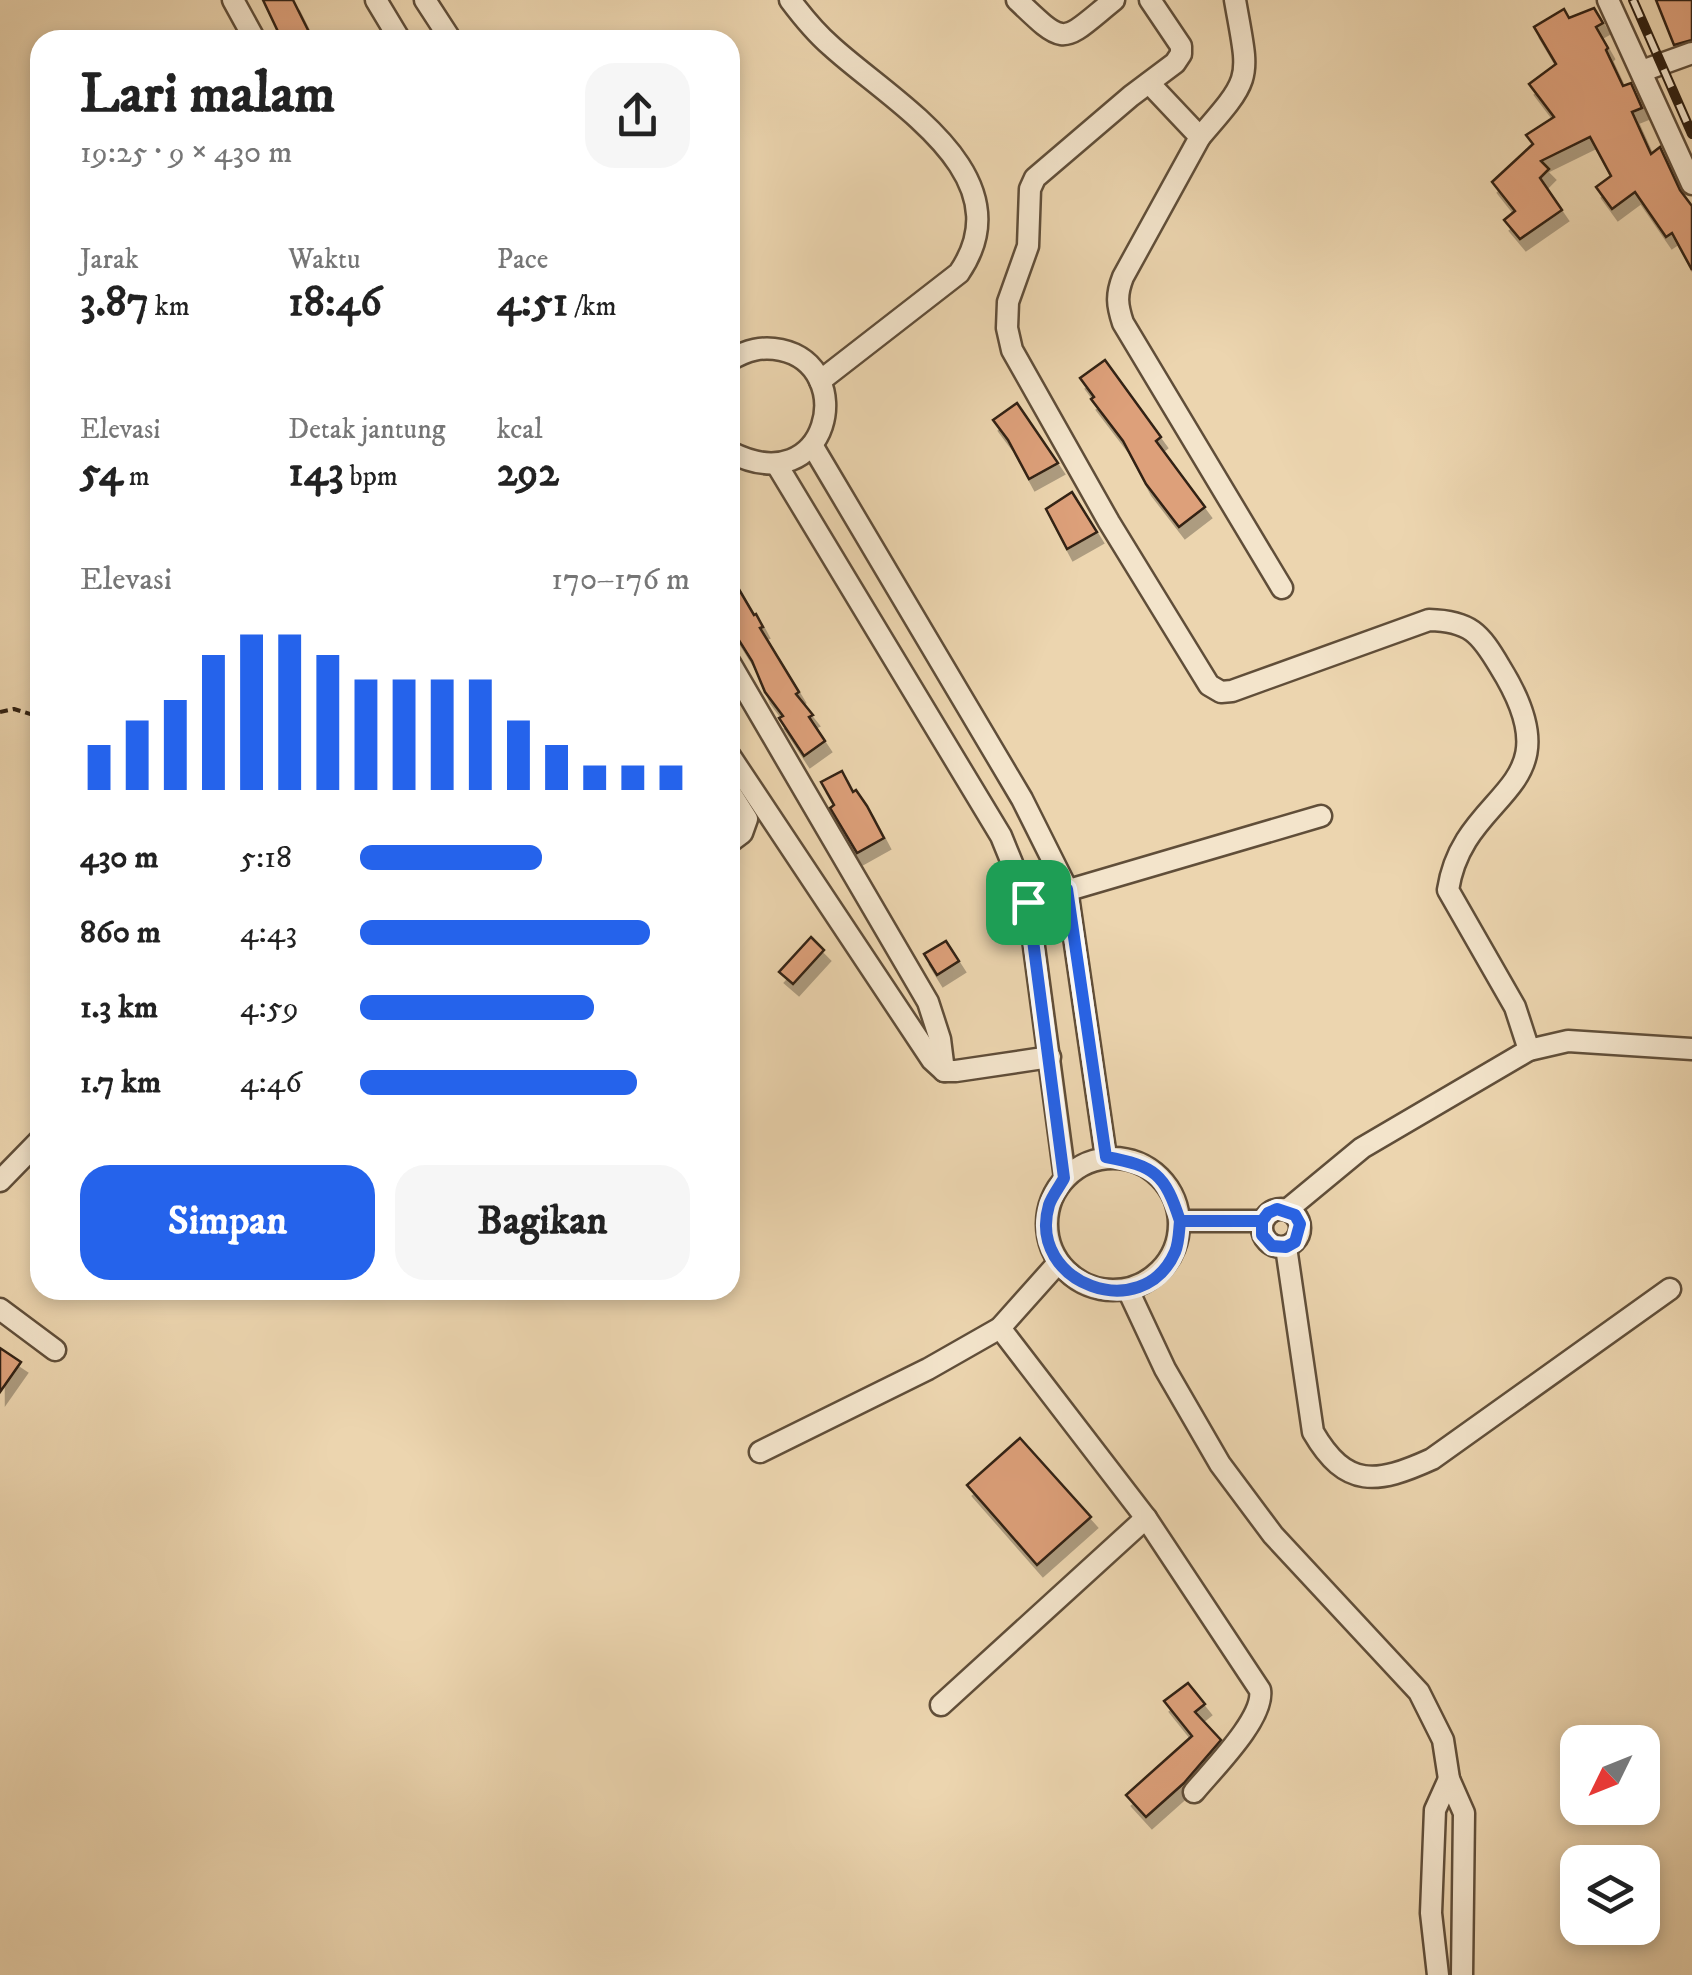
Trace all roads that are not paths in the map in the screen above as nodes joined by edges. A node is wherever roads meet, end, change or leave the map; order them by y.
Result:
1 (233, 0) edge
2 (376, 0) edge
3 (425, 0) edge
4 (790, 0) edge
5 (1017, 0) edge
6 (1114, 0) edge
7 (1150, 0) edge
8 (1235, 0) edge
9 (1608, 0) edge
10 (249, 30) edge
11 (394, 30) edge
12 (444, 30) edge
13 (1692, 53) edge
14 (1642, 71) junction
15 (1149, 83) junction
16 (1200, 137) junction
17 (1692, 184) edge
18 (740, 350) edge
19 (820, 381) junction
20 (812, 446) junction
21 (740, 457) edge
22 (777, 465) junction
23 (1282, 588) dead end
24 (740, 680) edge
25 (740, 771) edge
26 (740, 808) edge
27 (1321, 816) dead end
28 (740, 834) edge
29 (1067, 889) junction
30 (1028, 902) junction
31 (1692, 1049) edge
32 (1529, 1050) junction
33 (1050, 1057) junction
34 (944, 1071) junction
35 (30, 1150) edge
36 (1106, 1157) junction
37 (1064, 1178) junction
38 (0, 1182) edge
39 (1287, 1210) junction
40 (1180, 1221) junction
41 (1262, 1221) junction
42 (1286, 1247) junction
43 (1058, 1263) junction
44 (1128, 1290) junction
45 (1670, 1290) dead end
46 (0, 1309) edge
47 (1000, 1328) junction
48 (55, 1350) dead end
49 (760, 1452) dead end
50 (1146, 1518) junction
51 (941, 1705) dead end
52 (1449, 1779) junction
53 (1194, 1792) dead end
54 (1438, 1975) edge
55 (1462, 1975) edge

1 - 10 street
2 - 11 street
3 - 12 street
4 - 19 street
5 - 6 street
7 - 15 street
8 - 16 street
9 - 14 street
13 - 14 street
14 - 17 street
15 - 16 street
15 - 32 street
16 - 23 street
18 - 19 street
19 - 20 street
20 - 22 street
20 - 29 street
21 - 22 street
22 - 30 street
24 - 34 street
25 - 34 street
26 - 28 street
27 - 29 street
29 - 30 street
29 - 36 street
30 - 33 street
31 - 32 street
32 - 39 street
33 - 34 street
33 - 37 street
35 - 38 street
36 - 37 street
36 - 40 street
37 - 43 street
39 - 41 street
39 - 42 street
40 - 41 street
40 - 44 street
41 - 42 street
42 - 45 street
43 - 44 street
43 - 47 street
44 - 52 street
46 - 48 street
47 - 49 street
47 - 50 street
50 - 51 street
50 - 53 street
52 - 54 street
52 - 55 street

